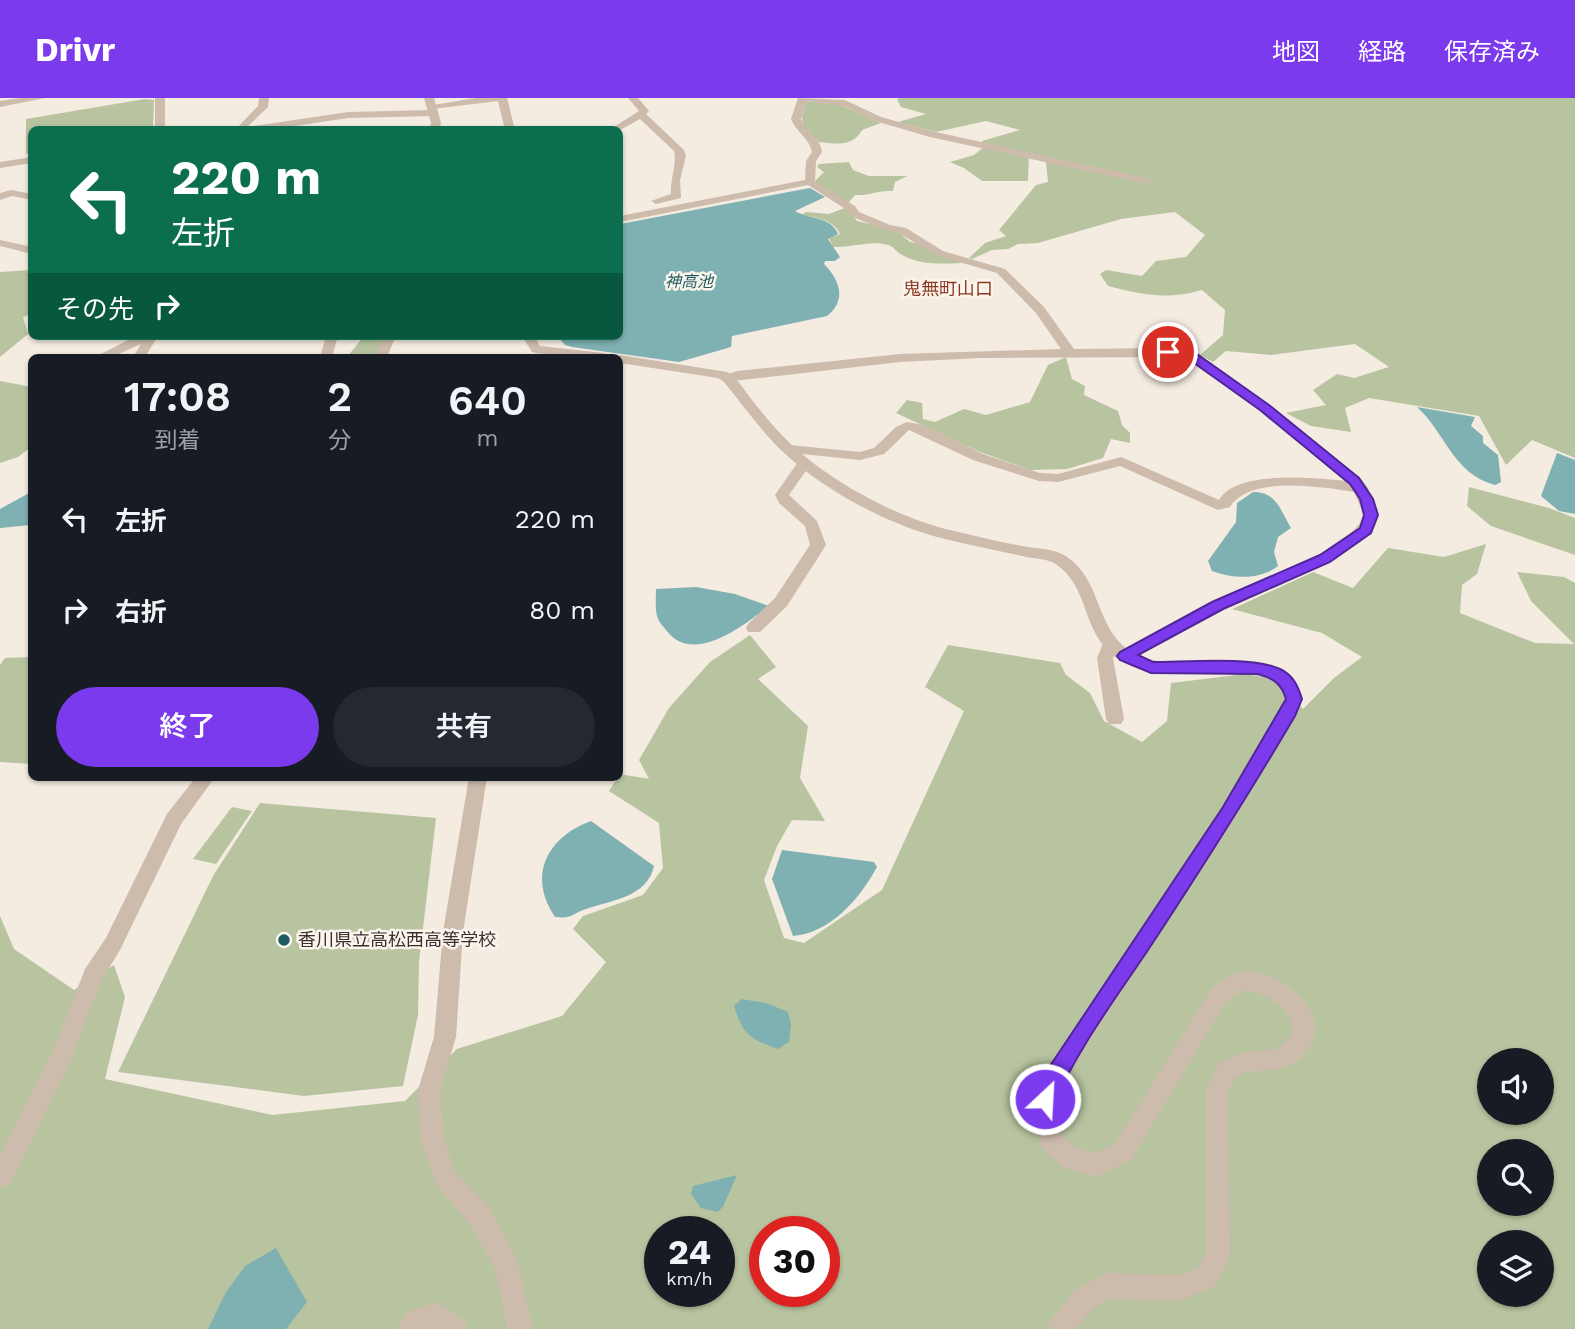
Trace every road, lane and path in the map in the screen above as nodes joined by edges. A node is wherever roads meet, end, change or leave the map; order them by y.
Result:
1 (40, 98) edge
2 (160, 98) edge
3 (264, 98) edge
4 (501, 98) edge
5 (633, 98) edge
6 (804, 98) edge
7 (0, 104) edge
8 (431, 106) edge
9 (641, 114) junction
10 (160, 126) edge
11 (242, 126) edge
12 (273, 126) edge
13 (434, 126) edge
14 (509, 126) edge
15 (620, 126) edge
16 (28, 161) edge
17 (0, 165) edge
18 (1147, 181) dead end
19 (810, 182) junction
20 (28, 196) edge
21 (0, 197) edge
22 (623, 206) edge
23 (623, 218) edge
24 (0, 243) edge
25 (28, 250) edge
26 (139, 340) edge
27 (109, 354) edge
28 (1070, 354) junction
29 (623, 359) edge
30 (729, 379) junction
31 (789, 449) junction
32 (805, 462) junction
33 (1361, 488) junction
34 (754, 628) dead end
35 (1110, 645) junction
36 (1125, 656) junction
37 (1115, 719) dead end
38 (203, 781) edge
39 (477, 781) edge
40 (2, 1176) dead end
41 (409, 1329) edge
42 (455, 1329) edge
43 (520, 1329) edge
44 (1060, 1329) edge

1 - 7 street
2 - 10 street
3 - 11 street
4 - 8 street
4 - 14 street
5 - 9 street
6 - 18 street
6 - 19 street
8 - 12 street
8 - 13 street
9 - 15 street
9 - 22 street
16 - 17 street
19 - 23 street
19 - 28 street
20 - 21 street
24 - 25 street
26 - 27 street
28 - 30 street
28 - 33 street
29 - 30 street
30 - 31 street
31 - 32 street
31 - 33 street
32 - 34 street
32 - 35 street
33 - 36 street
35 - 36 street
35 - 37 street
36 - 44 street
38 - 40 street
39 - 43 street
41 - 42 street

